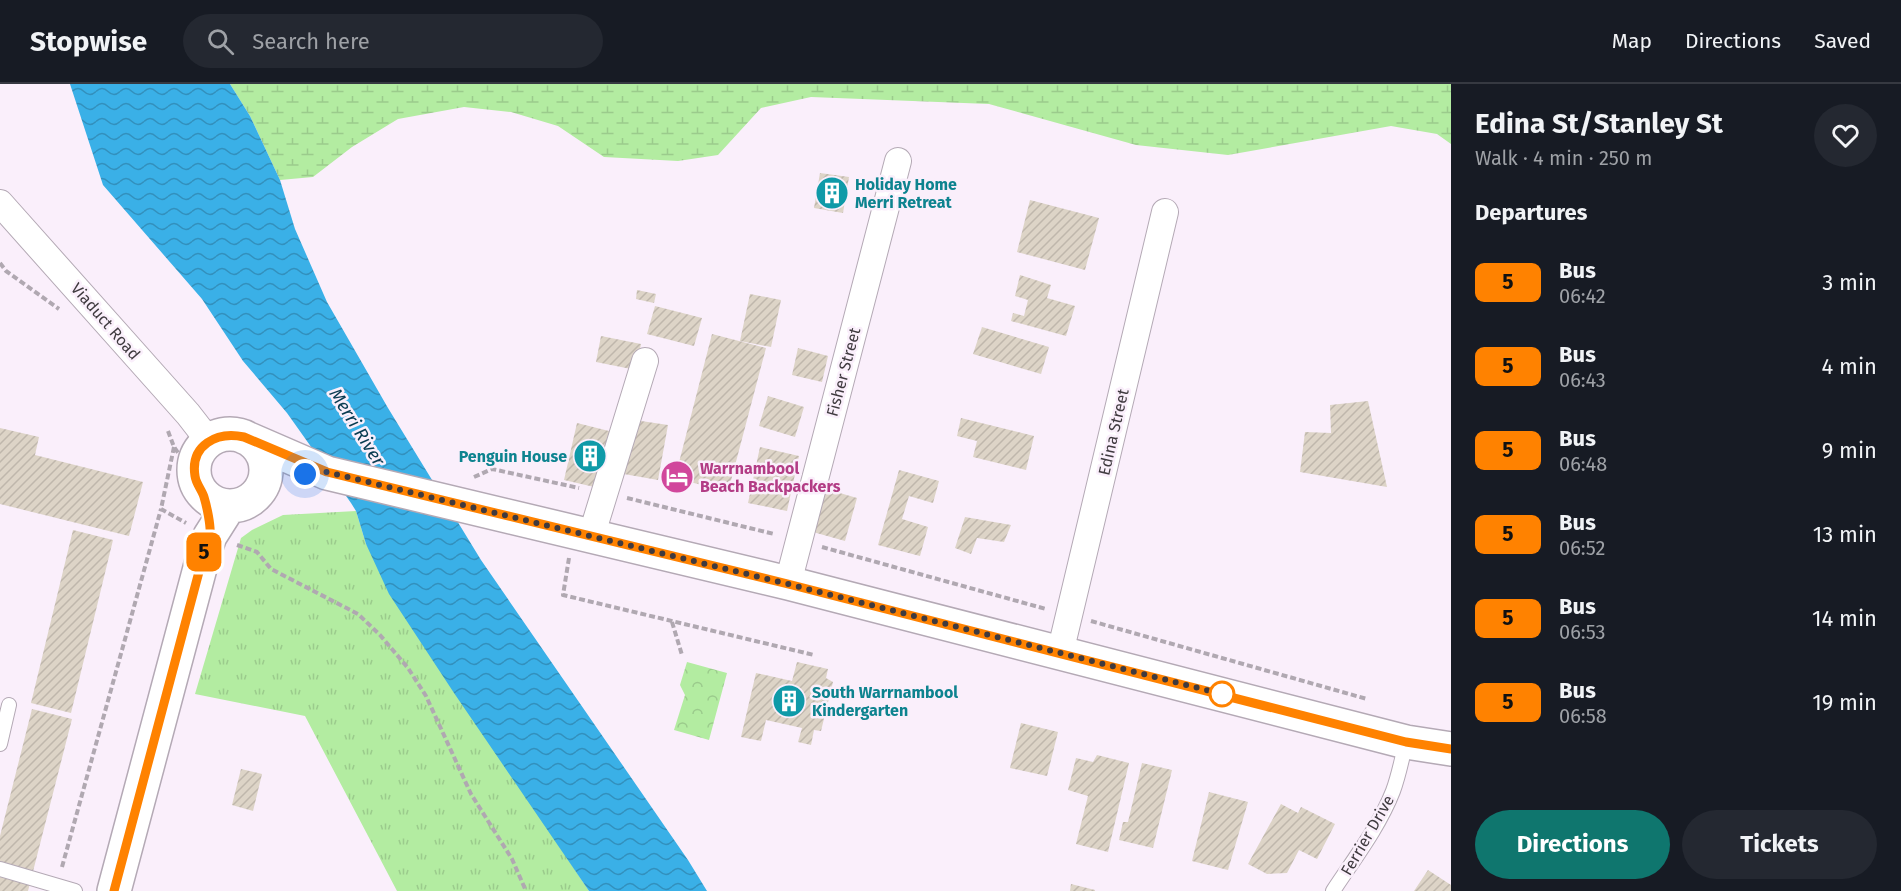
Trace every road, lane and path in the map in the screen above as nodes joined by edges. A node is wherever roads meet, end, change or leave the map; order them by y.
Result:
1 (898, 161) dead end
2 (1165, 212) dead end
3 (3, 217) edge
4 (645, 361) dead end
5 (244, 437) junction
6 (209, 441) junction
7 (327, 472) junction
8 (221, 493) junction
9 (466, 493) junction
10 (605, 493) junction
11 (161, 509) junction
12 (583, 535) junction
13 (210, 536) junction
14 (799, 540) junction
15 (788, 584) junction
16 (1069, 615) junction
17 (672, 621) junction
18 (1060, 653) junction
19 (682, 655) dead end
20 (814, 655) dead end
21 (1369, 700) dead end
22 (9, 705) dead end
23 (1406, 742) junction
24 (0, 744) edge
25 (1451, 749) edge
26 (0, 869) edge
27 (57, 886) junction
28 (75, 891) edge
29 (114, 891) edge
30 (526, 891) edge
31 (1333, 891) edge

1 - 14 street, Fisher Street
2 - 16 street, Edina Street
3 - 6 street, Viaduct Road
4 - 10 street
5 - 6 street
5 - 7 street
5 - 8 street
6 - 8 street
7 - 8 street
7 - 9 street
8 - 11 path
8 - 13 street
9 - 10 path
9 - 12 street
10 - 12 street
10 - 14 path
11 - 13 path
11 - 27 path
12 - 15 street
12 - 17 path
13 - 29 street
13 - 30 path
14 - 15 street, Fisher Street
14 - 16 path
15 - 18 street
16 - 18 street, Edina Street
16 - 21 path
17 - 19 path
17 - 20 path
18 - 23 street
22 - 24 lane
23 - 25 street
23 - 31 lane, Ferrier Drive
26 - 27 lane
27 - 28 lane

